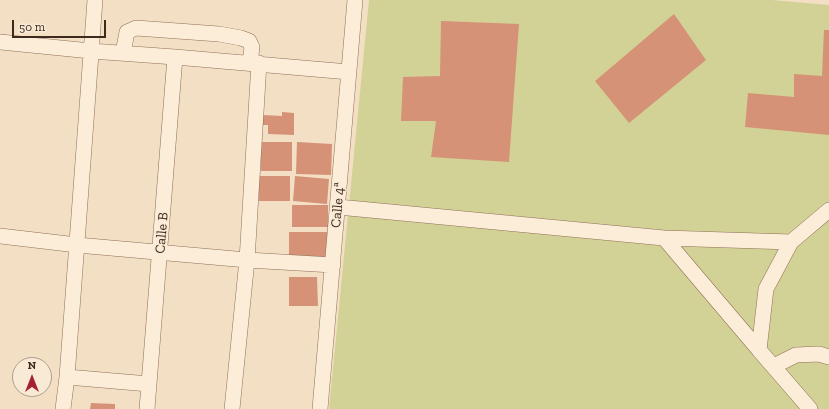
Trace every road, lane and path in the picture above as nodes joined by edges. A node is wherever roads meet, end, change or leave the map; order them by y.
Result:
1 (95, 0) edge
2 (355, 0) edge
3 (0, 42) edge
4 (91, 51) junction
5 (123, 53) junction
6 (175, 56) junction
7 (255, 63) junction
8 (349, 72) junction
9 (338, 207) junction
10 (829, 210) edge
11 (0, 236) edge
12 (664, 238) junction
13 (791, 242) junction
14 (77, 245) junction
15 (160, 251) junction
16 (247, 260) junction
17 (333, 265) junction
18 (760, 350) junction
19 (829, 357) edge
20 (774, 366) junction
21 (67, 377) junction
22 (149, 384) junction
23 (63, 409) edge
24 (147, 409) edge
25 (232, 409) edge
26 (320, 409) edge
27 (810, 409) edge

1 - 4 street
2 - 8 street, Calle 4ª
3 - 4 street
4 - 5 street
4 - 14 street
5 - 6 street
5 - 7 street
6 - 7 street
6 - 15 street, Calle B
7 - 8 street
7 - 16 street
8 - 9 street, Calle 4ª
9 - 12 street
9 - 17 street, Calle 4ª
10 - 13 street
11 - 14 street
12 - 13 street
12 - 18 street
13 - 18 street
14 - 15 street
14 - 21 street
15 - 16 street
15 - 22 street, Calle B
16 - 17 street
16 - 25 street
17 - 26 street, Calle 4ª
18 - 20 street
19 - 20 street
20 - 27 street
21 - 22 street
21 - 23 street
22 - 24 street, Calle B

